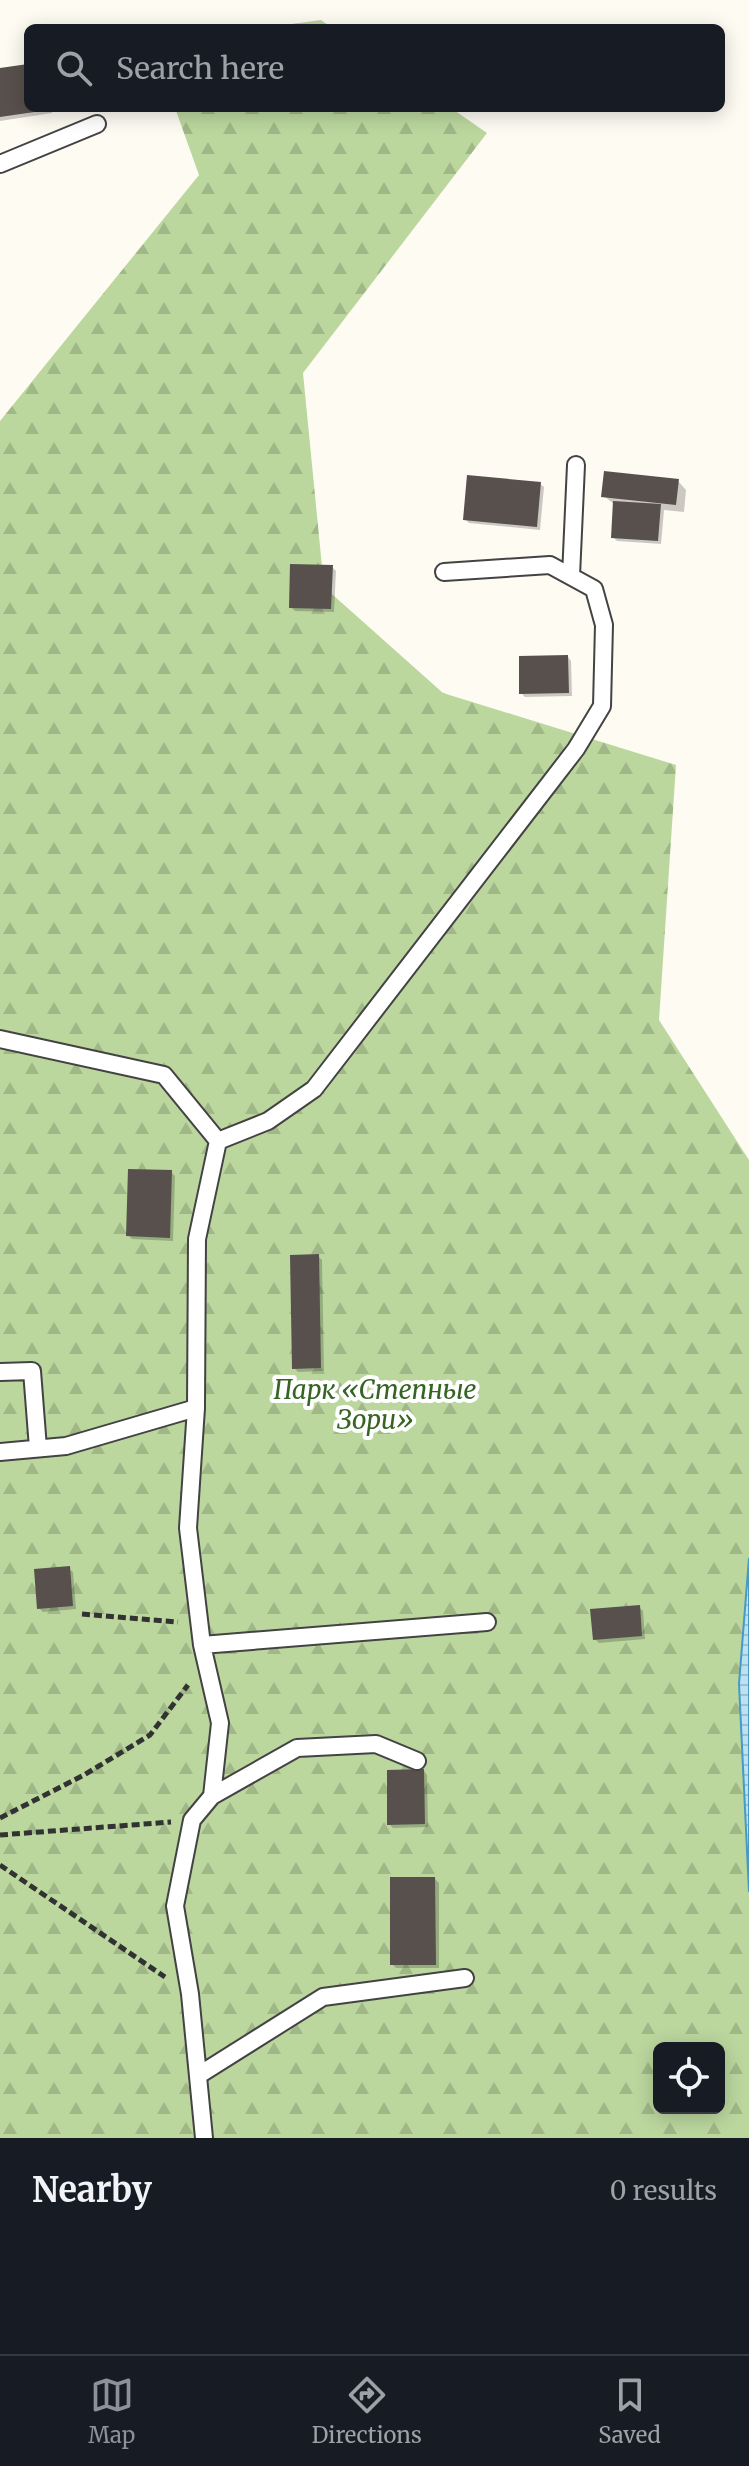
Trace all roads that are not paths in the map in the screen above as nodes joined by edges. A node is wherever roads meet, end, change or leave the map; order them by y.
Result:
1 (97, 124) dead end
2 (0, 164) edge
3 (576, 465) dead end
4 (444, 572) dead end
5 (571, 576) junction
6 (0, 1039) edge
7 (218, 1141) junction
8 (0, 1372) edge
9 (196, 1408) junction
10 (38, 1448) junction
11 (0, 1452) edge
12 (487, 1622) dead end
13 (204, 1653) junction
14 (417, 1761) dead end
15 (212, 1796) junction
16 (465, 1978) dead end
17 (199, 2075) junction
18 (204, 2138) edge

1 - 2 lane
3 - 5 lane
4 - 5 lane
5 - 7 lane
6 - 7 lane
7 - 9 lane
8 - 10 lane
9 - 10 lane
9 - 13 lane
10 - 11 lane
12 - 13 lane
13 - 15 lane
14 - 15 lane
15 - 17 lane
16 - 17 lane
17 - 18 lane

